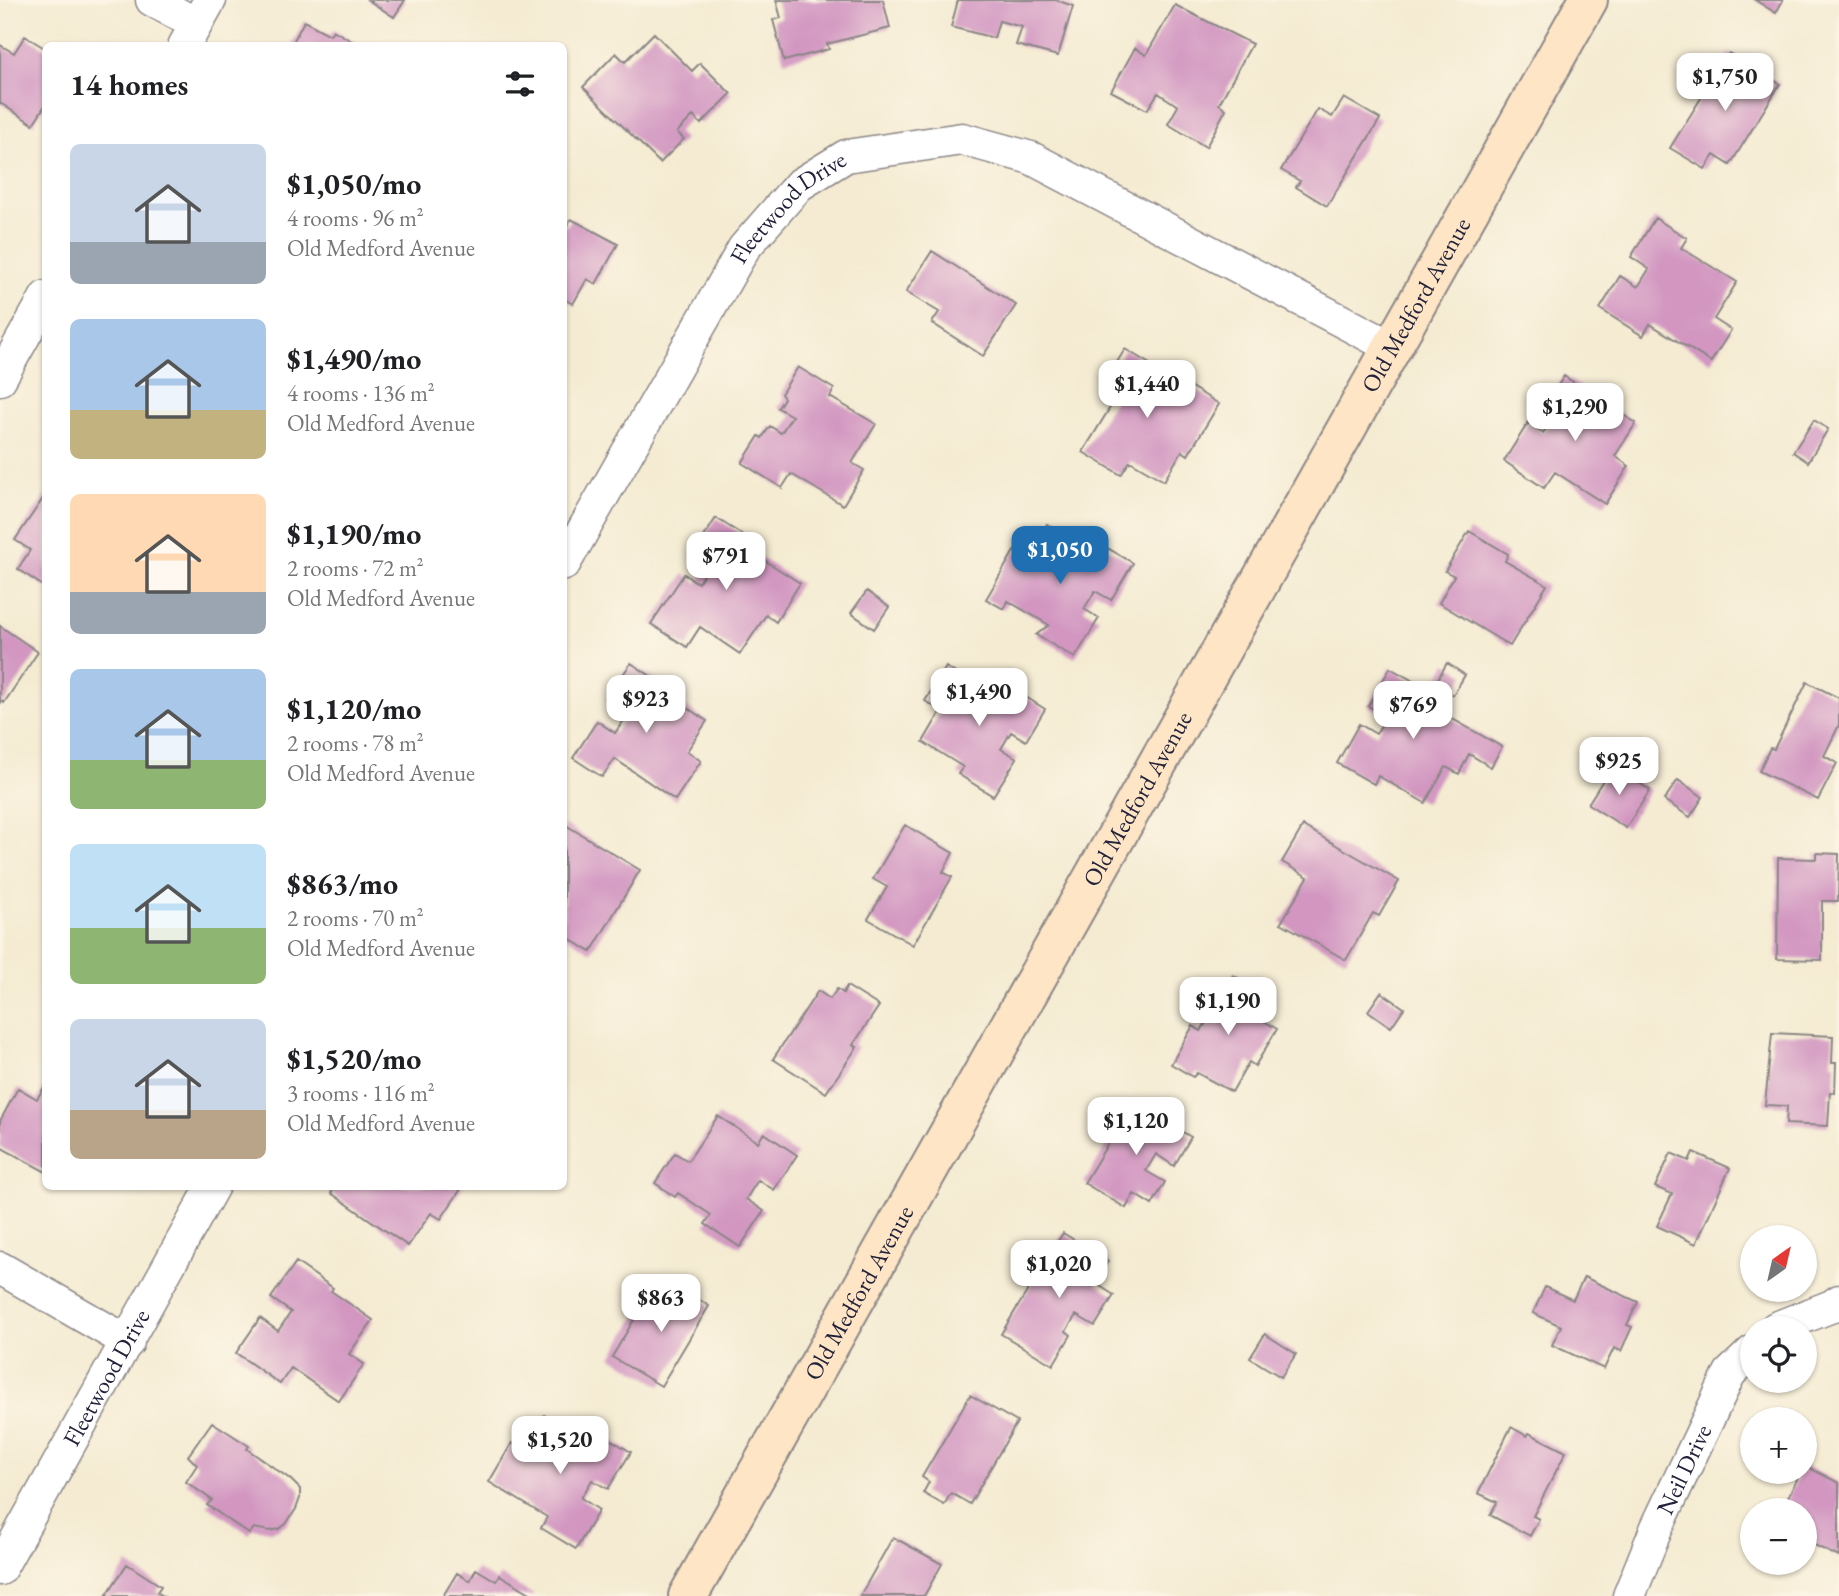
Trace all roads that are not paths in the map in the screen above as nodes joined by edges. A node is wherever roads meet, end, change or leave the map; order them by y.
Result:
1 (152, 0) edge
2 (1587, 0) edge
3 (197, 23) edge
4 (42, 304) edge
5 (1393, 348) junction
6 (0, 379) edge
7 (567, 559) edge
8 (211, 1190) edge
9 (0, 1268) edge
10 (1839, 1301) edge
11 (1807, 1316) edge
12 (128, 1342) junction
13 (1740, 1363) edge
14 (0, 1569) edge
15 (1636, 1594) edge
16 (688, 1596) edge

1 - 3 street
2 - 5 street, Old Medford Avenue
4 - 6 street
5 - 7 street, Fleetwood Drive
5 - 16 street, Old Medford Avenue
8 - 12 street, Fleetwood Drive
9 - 12 street
10 - 11 street
12 - 14 street, Fleetwood Drive
13 - 15 street, Neil Drive

